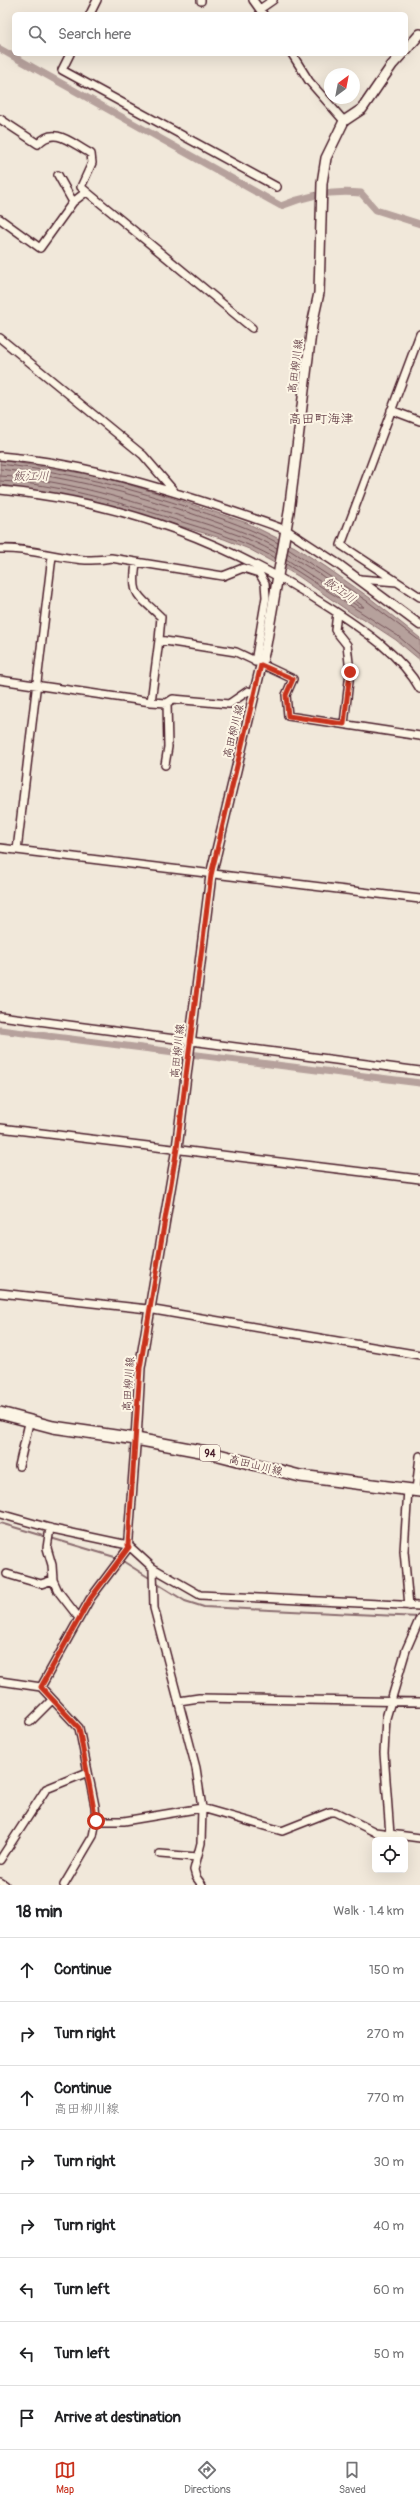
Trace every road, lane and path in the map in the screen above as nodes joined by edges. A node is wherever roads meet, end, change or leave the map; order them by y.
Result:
1 (97, 0) edge
2 (253, 0) edge
3 (273, 0) edge
4 (91, 12) edge
5 (262, 12) edge
6 (420, 34) edge
7 (408, 48) edge
8 (69, 56) edge
9 (293, 56) edge
10 (400, 56) edge
11 (0, 119) edge
12 (344, 121) junction
13 (58, 175) dead end
14 (277, 187) dead end
15 (86, 192) junction
16 (73, 202) junction
17 (0, 219) edge
18 (252, 328) dead end
19 (420, 334) edge
20 (0, 338) edge
21 (391, 410) junction
22 (420, 421) edge
23 (0, 456) edge
24 (0, 490) edge
25 (174, 491) junction
26 (286, 532) junction
27 (0, 549) edge
28 (52, 556) junction
29 (136, 563) junction
30 (279, 578) junction
31 (359, 579) junction
32 (398, 582) junction
33 (420, 597) edge
34 (337, 613) junction
35 (420, 625) edge
36 (159, 640) junction
37 (258, 664) junction
38 (0, 680) edge
39 (38, 685) junction
40 (420, 689) edge
41 (255, 693) junction
42 (150, 702) junction
43 (167, 703) junction
44 (344, 724) junction
45 (420, 736) edge
46 (165, 764) dead end
47 (0, 848) edge
48 (17, 850) junction
49 (211, 875) junction
50 (420, 899) edge
51 (0, 1016) edge
52 (189, 1042) junction
53 (420, 1071) edge
54 (0, 1128) edge
55 (177, 1148) junction
56 (420, 1179) edge
57 (0, 1293) edge
58 (148, 1309) junction
59 (420, 1355) edge
60 (0, 1413) edge
61 (29, 1422) junction
62 (136, 1439) junction
63 (420, 1456) edge
64 (19, 1466) dead end
65 (415, 1490) edge
66 (0, 1514) edge
67 (50, 1528) junction
68 (128, 1546) junction
69 (153, 1568) junction
70 (7, 1574) dead end
71 (53, 1580) junction
72 (409, 1606) junction
73 (420, 1606) edge
74 (79, 1618) junction
75 (420, 1618) edge
76 (0, 1681) edge
77 (41, 1687) junction
78 (52, 1700) junction
79 (179, 1701) junction
80 (391, 1701) junction
81 (420, 1702) edge
82 (30, 1722) dead end
83 (88, 1772) junction
84 (202, 1808) junction
85 (96, 1821) junction
86 (390, 1835) junction
87 (420, 1838) edge
88 (160, 1854) dead end
89 (197, 1857) junction
90 (0, 1860) edge
91 (0, 1882) edge
92 (6, 1885) edge
93 (64, 1885) edge
94 (202, 1885) edge

1 - 4 street
2 - 5 street
3 - 5 street
6 - 7 main road
8 - 14 street
9 - 12 street
10 - 12 main road
11 - 15 street
12 - 26 main road, 高田柳川線
13 - 16 street
15 - 16 street
15 - 18 street
16 - 17 street
19 - 21 street
20 - 25 street
21 - 22 street
21 - 32 street
23 - 25 street
24 - 30 street
25 - 26 street
26 - 30 main road, 高田柳川線
26 - 31 street
27 - 28 street
28 - 29 street
28 - 39 street
29 - 36 street
29 - 37 street
30 - 34 street
30 - 37 main road, 高田柳川線
31 - 32 street
31 - 35 street
32 - 33 street
34 - 40 street
34 - 44 street
36 - 37 street
36 - 42 street
37 - 41 main road, 高田柳川線
37 - 44 street
38 - 39 street
39 - 42 street
39 - 48 street
41 - 43 street
41 - 49 main road, 高田柳川線
42 - 43 street
43 - 46 street
44 - 45 street
47 - 48 street
48 - 49 street
49 - 50 street
49 - 52 main road, 高田柳川線
51 - 52 street
52 - 53 street
52 - 55 main road, 高田柳川線
54 - 55 street
55 - 56 street
55 - 58 main road, 高田柳川線
57 - 58 street
58 - 59 street
58 - 62 main road, 高田柳川線
60 - 61 main road, 高田山川線 / 94
61 - 62 main road, 高田山川線 / 94
61 - 64 street
62 - 65 main road, 高田山川線 / 94
62 - 68 street
63 - 65 street
65 - 72 street
66 - 67 street
67 - 68 street
67 - 71 street
68 - 69 street
68 - 74 street
69 - 72 street
69 - 79 street
70 - 71 street
71 - 74 street
72 - 73 street
74 - 77 street
75 - 80 street
76 - 77 street
77 - 78 street
78 - 82 street
78 - 83 street
79 - 80 street
79 - 84 street
80 - 81 street
80 - 86 street
83 - 85 street
83 - 90 street
84 - 85 street
84 - 86 street
84 - 89 street
85 - 93 street
86 - 87 street
88 - 89 street
89 - 94 street
91 - 92 street

